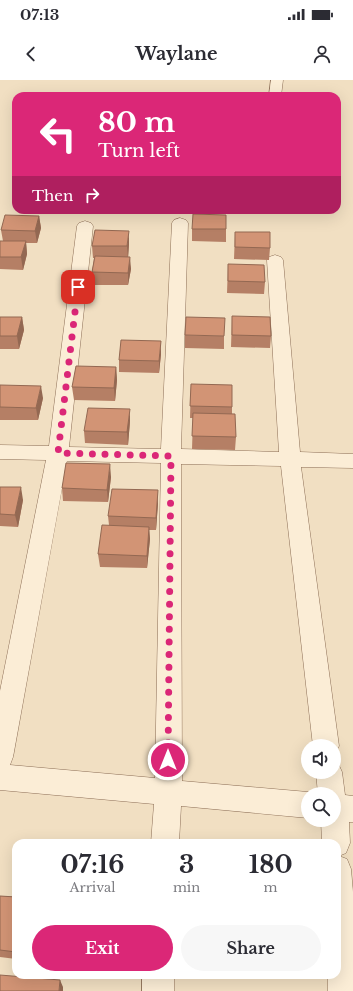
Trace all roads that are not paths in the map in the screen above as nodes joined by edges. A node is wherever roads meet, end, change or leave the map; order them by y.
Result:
1 (277, 80) edge
2 (276, 92) edge
3 (180, 223) dead end
4 (85, 226) dead end
5 (276, 260) dead end
6 (0, 452) edge
7 (58, 453) junction
8 (171, 456) junction
9 (290, 459) junction
10 (353, 461) edge
11 (325, 739) edge
12 (0, 757) edge
13 (0, 777) edge
14 (168, 792) junction
15 (301, 804) edge
16 (341, 808) edge
17 (353, 809) edge
18 (335, 827) edge
19 (165, 839) edge
20 (336, 839) edge
21 (341, 939) edge
22 (158, 979) edge
23 (158, 991) edge
24 (344, 991) edge

1 - 2 street
3 - 8 street
4 - 7 street
5 - 9 street
6 - 7 street
7 - 8 street
7 - 12 street
8 - 9 street
8 - 14 street
9 - 10 street
9 - 11 street
13 - 14 street
14 - 15 street
14 - 19 street
16 - 17 street
18 - 20 street
21 - 24 street
22 - 23 street

